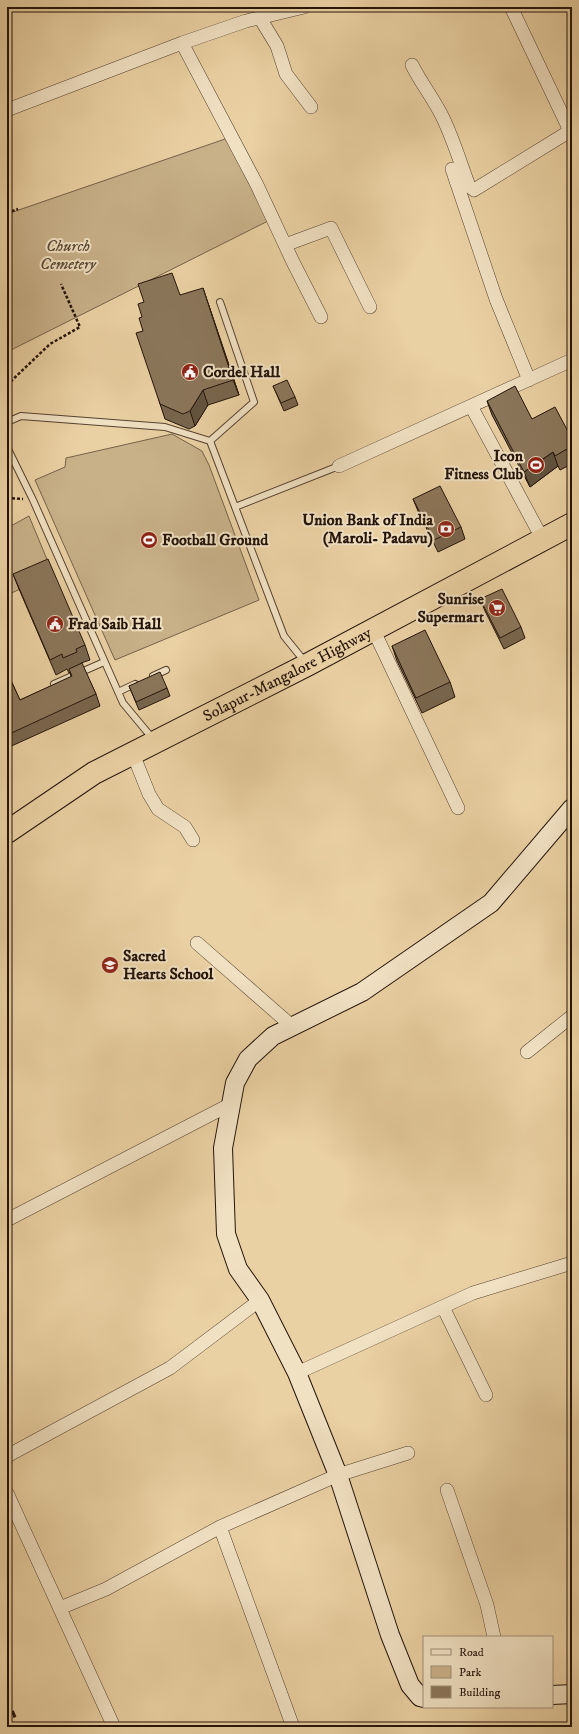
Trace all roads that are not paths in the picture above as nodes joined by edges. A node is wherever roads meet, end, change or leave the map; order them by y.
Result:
1 (304, 7) edge
2 (511, 7) edge
3 (260, 18) junction
4 (182, 43) junction
5 (412, 65) dead end
6 (311, 108) dead end
7 (7, 110) edge
8 (571, 133) edge
9 (452, 169) dead end
10 (285, 245) junction
11 (220, 302) dead end
12 (370, 307) dead end
13 (321, 317) dead end
14 (572, 360) edge
15 (529, 380) junction
16 (471, 406) junction
17 (7, 422) edge
18 (210, 441) junction
19 (7, 447) edge
20 (339, 466) joint
21 (235, 507) junction
22 (572, 524) edge
23 (543, 540) junction
24 (373, 629) junction
25 (104, 662) junction
26 (307, 665) junction
27 (166, 670) dead end
28 (145, 680) edge
29 (138, 683) edge
30 (54, 684) edge
31 (118, 692) junction
32 (155, 742) junction
33 (133, 754) junction
34 (458, 808) dead end
35 (572, 808) edge
36 (7, 832) edge
37 (192, 840) dead end
38 (197, 943) dead end
39 (572, 1016) edge
40 (292, 1027) junction
41 (527, 1052) dead end
42 (231, 1104) junction
43 (7, 1220) edge
44 (572, 1263) edge
45 (260, 1300) junction
46 (443, 1307) junction
47 (297, 1373) junction
48 (486, 1395) dead end
49 (408, 1453) dead end
50 (7, 1456) edge
51 (338, 1475) junction
52 (447, 1490) dead end
53 (7, 1493) edge
54 (220, 1527) junction
55 (60, 1608) junction
56 (494, 1636) edge
57 (572, 1694) edge
58 (553, 1695) edge
59 (423, 1698) edge
60 (114, 1727) edge
61 (293, 1727) edge

1 - 3 street
2 - 8 street
3 - 4 street
3 - 6 street
4 - 7 street
4 - 10 street
5 - 8 street
9 - 15 street
10 - 12 street
10 - 13 street
11 - 18 lane
14 - 15 street
15 - 16 street
16 - 20 street
16 - 23 street
17 - 18 lane
18 - 21 lane
19 - 25 lane
20 - 21 lane
21 - 26 lane
22 - 23 highway, Solapur-Mangalore Highway
23 - 24 highway, Solapur-Mangalore Highway
24 - 26 highway, Solapur-Mangalore Highway
24 - 34 street
25 - 30 lane
25 - 31 lane
26 - 32 highway, Solapur-Mangalore Highway
27 - 28 lane
29 - 31 lane
31 - 32 lane
32 - 33 highway, Solapur-Mangalore Highway
33 - 36 highway, Solapur-Mangalore Highway
33 - 37 street
35 - 40 street
38 - 40 street
39 - 41 street
40 - 42 street
42 - 43 street
42 - 45 street
44 - 46 street
45 - 47 street
45 - 50 street
46 - 47 street
46 - 48 street
47 - 51 street
49 - 51 street
51 - 54 street
51 - 59 street
52 - 56 street
53 - 55 street
54 - 55 street
54 - 61 street
55 - 60 street
57 - 58 street

